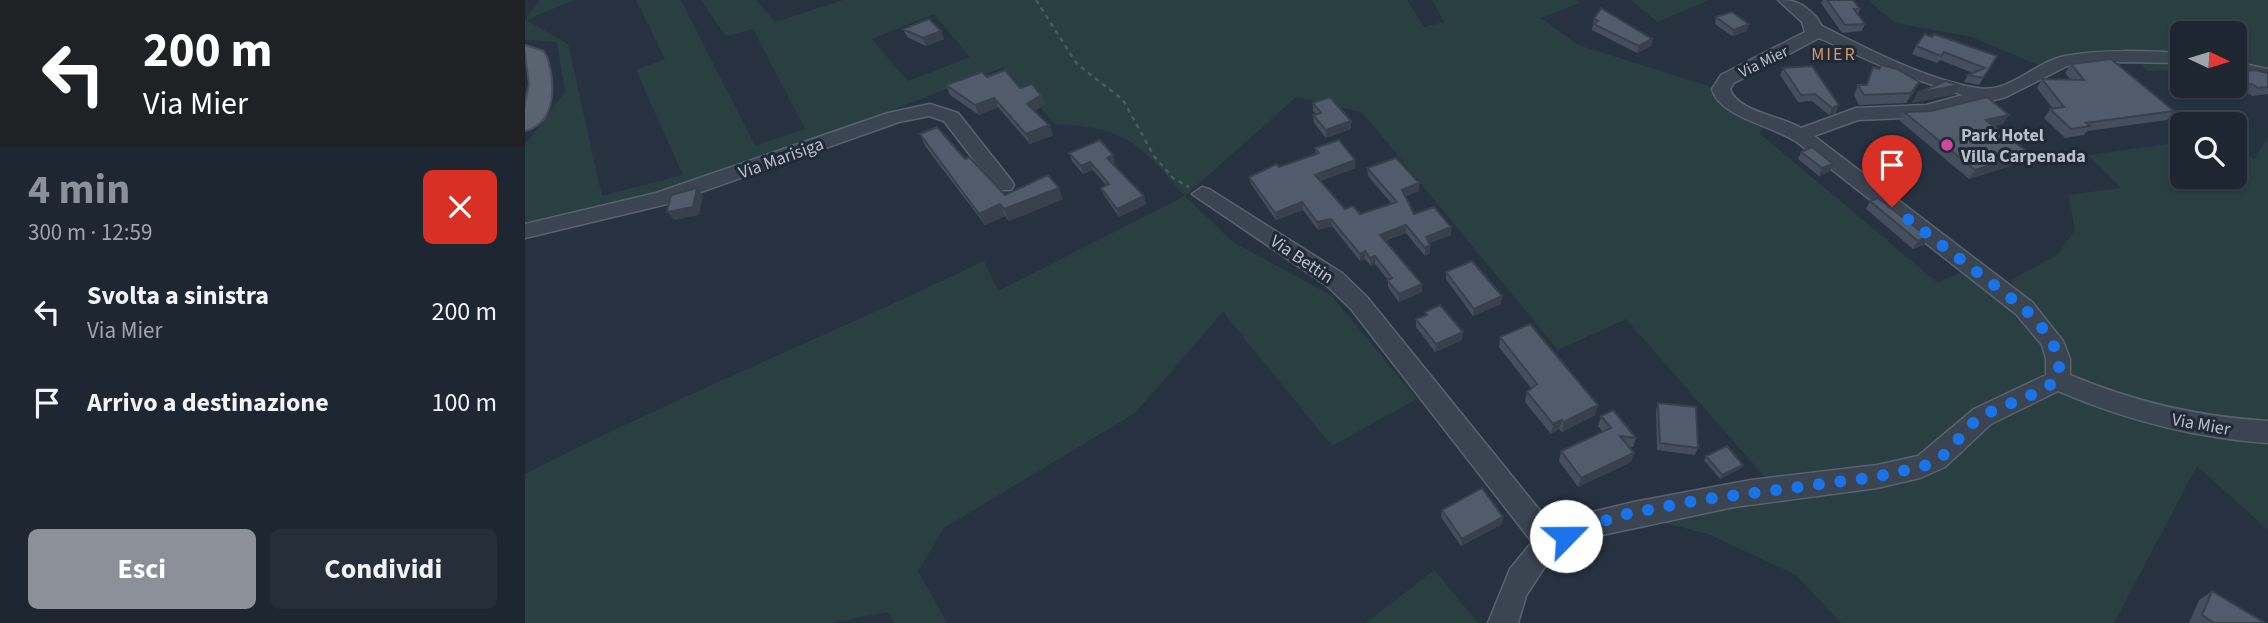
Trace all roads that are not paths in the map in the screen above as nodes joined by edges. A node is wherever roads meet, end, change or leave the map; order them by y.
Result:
1 (1786, 0) edge
2 (1815, 29) junction
3 (2170, 57) edge
4 (529, 66) edge
5 (2247, 70) edge
6 (2268, 74) edge
7 (1984, 95) junction
8 (525, 123) edge
9 (1799, 135) junction
10 (1004, 185) dead end
11 (1202, 194) road end
12 (525, 232) edge
13 (2057, 380) junction
14 (2268, 432) edge
15 (1550, 544) junction
16 (1503, 623) edge

1 - 2 street
2 - 7 street
2 - 9 street, Via Mier
3 - 7 street
4 - 8 main road
5 - 6 street
7 - 9 street
9 - 13 street, Via Mier
10 - 12 street, Via Marisiga
11 - 15 street, Via Bettin
13 - 14 street, Via Mier
13 - 15 street
15 - 16 street

